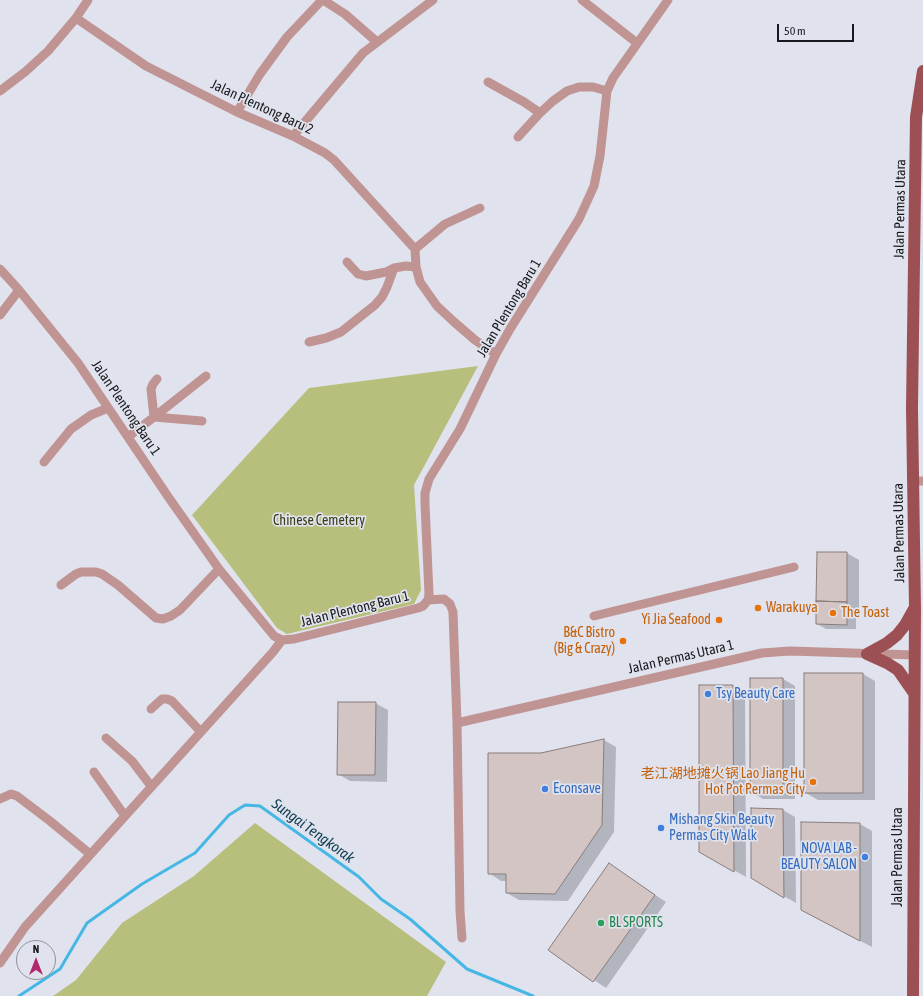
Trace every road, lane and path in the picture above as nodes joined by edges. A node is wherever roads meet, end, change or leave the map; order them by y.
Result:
1 (88, 0) edge
2 (322, 0) edge
3 (432, 0) edge
4 (582, 0) edge
5 (668, 0) edge
6 (76, 18) junction
7 (377, 42) junction
8 (637, 43) junction
9 (923, 70) edge
10 (488, 82) dead end
11 (0, 91) edge
12 (607, 91) junction
13 (237, 112) junction
14 (540, 113) junction
15 (293, 136) junction
16 (518, 137) dead end
17 (480, 208) dead end
18 (415, 249) junction
19 (347, 262) dead end
20 (416, 267) junction
21 (394, 268) junction
22 (0, 269) edge
23 (19, 290) junction
24 (0, 315) edge
25 (309, 342) dead end
26 (496, 354) junction
27 (206, 376) dead end
28 (158, 379) dead end
29 (108, 408) junction
30 (154, 417) junction
31 (202, 421) dead end
32 (128, 437) junction
33 (44, 462) dead end
34 (918, 481) edge
35 (918, 496) edge
36 (794, 567) dead end
37 (219, 569) junction
38 (61, 585) dead end
39 (428, 600) junction
40 (915, 609) junction
41 (594, 616) dead end
42 (282, 640) junction
43 (867, 654) junction
44 (914, 655) junction
45 (914, 693) junction
46 (151, 709) dead end
47 (458, 724) junction
48 (201, 732) junction
49 (106, 738) dead end
50 (94, 772) dead end
51 (152, 786) junction
52 (0, 799) edge
53 (125, 816) junction
54 (90, 854) junction
55 (462, 938) dead end
56 (0, 963) edge
57 (913, 996) edge

1 - 6 street
2 - 7 street
2 - 13 street
3 - 7 street
4 - 8 street
5 - 8 street, Jalan Plentong Baru 1
6 - 11 street
6 - 13 street, Jalan Plentong Baru 2
7 - 15 street
8 - 12 street, Jalan Plentong Baru 1
9 - 34 main road, Jalan Permas Utara
10 - 14 street
12 - 14 street
12 - 26 street, Jalan Plentong Baru 1
13 - 15 street, Jalan Plentong Baru 2
14 - 16 street
15 - 18 street, Jalan Plentong Baru 2
17 - 18 street
18 - 20 street
19 - 21 street
20 - 21 street
20 - 26 street
21 - 25 street
22 - 23 street, Jalan Plentong Baru 1
23 - 24 street
23 - 29 street, Jalan Plentong Baru 1
26 - 39 street, Jalan Plentong Baru 1
27 - 30 street
28 - 30 street
29 - 32 street, Jalan Plentong Baru 1
29 - 33 street
30 - 31 street
30 - 32 street
32 - 37 street, Jalan Plentong Baru 1
34 - 35 main road, Jalan Permas Utara
35 - 40 main road, Jalan Permas Utara
36 - 41 street
37 - 38 street
37 - 42 street, Jalan Plentong Baru 1
39 - 42 street, Jalan Plentong Baru 1
39 - 47 street
40 - 43 main road
40 - 44 main road, Jalan Permas Utara
42 - 48 street
43 - 44 street, Jalan Permas Utara 1
43 - 45 main road
43 - 47 street, Jalan Permas Utara 1
44 - 45 main road, Jalan Permas Utara
45 - 57 main road, Jalan Permas Utara
46 - 48 street
47 - 55 street
48 - 51 street
49 - 51 street
50 - 53 street
51 - 53 street
52 - 54 street
53 - 54 street
54 - 56 street

